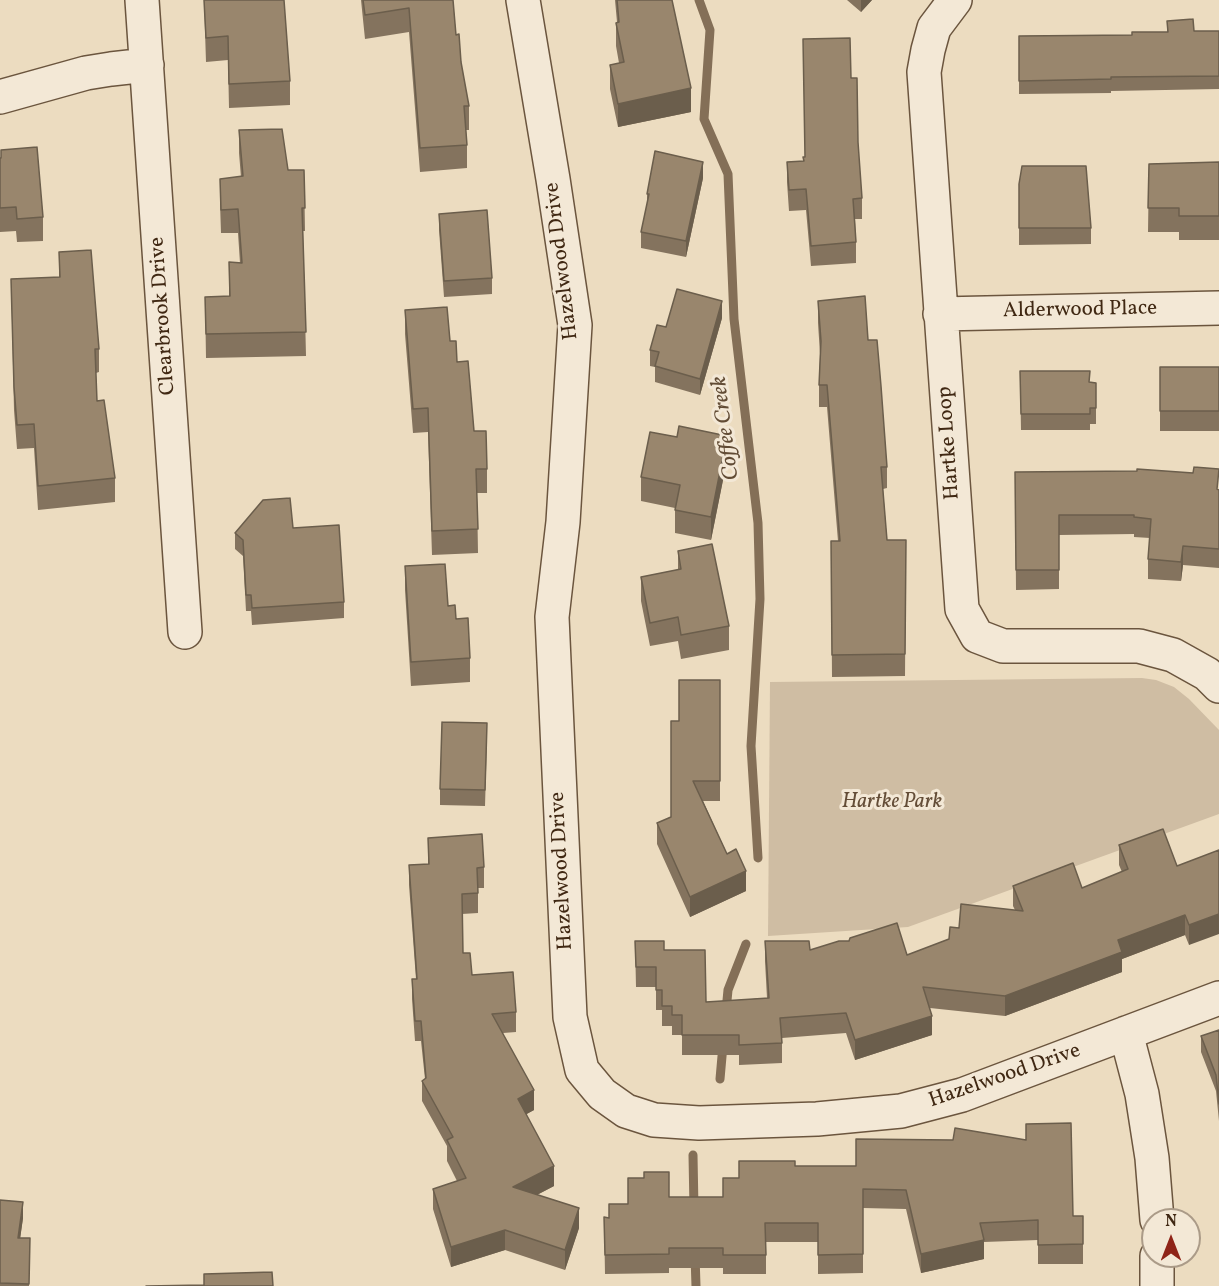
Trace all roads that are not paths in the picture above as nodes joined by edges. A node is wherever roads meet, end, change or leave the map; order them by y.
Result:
1 (142, 0) edge
2 (523, 0) edge
3 (955, 0) edge
4 (147, 65) junction
5 (0, 97) edge
6 (1219, 308) edge
7 (940, 314) junction
8 (185, 632) dead end
9 (1219, 686) edge
10 (1219, 998) edge
11 (1126, 1033) junction
12 (1156, 1208) edge
13 (1157, 1268) edge
14 (1157, 1286) edge

1 - 4 street, Clearbrook Drive
2 - 11 street, Hazelwood Drive
3 - 7 street, Hartke Loop
4 - 5 street
4 - 8 street, Clearbrook Drive
6 - 7 street, Alderwood Place
7 - 9 street, Hartke Loop
10 - 11 street, Hazelwood Drive
11 - 12 street
13 - 14 street

